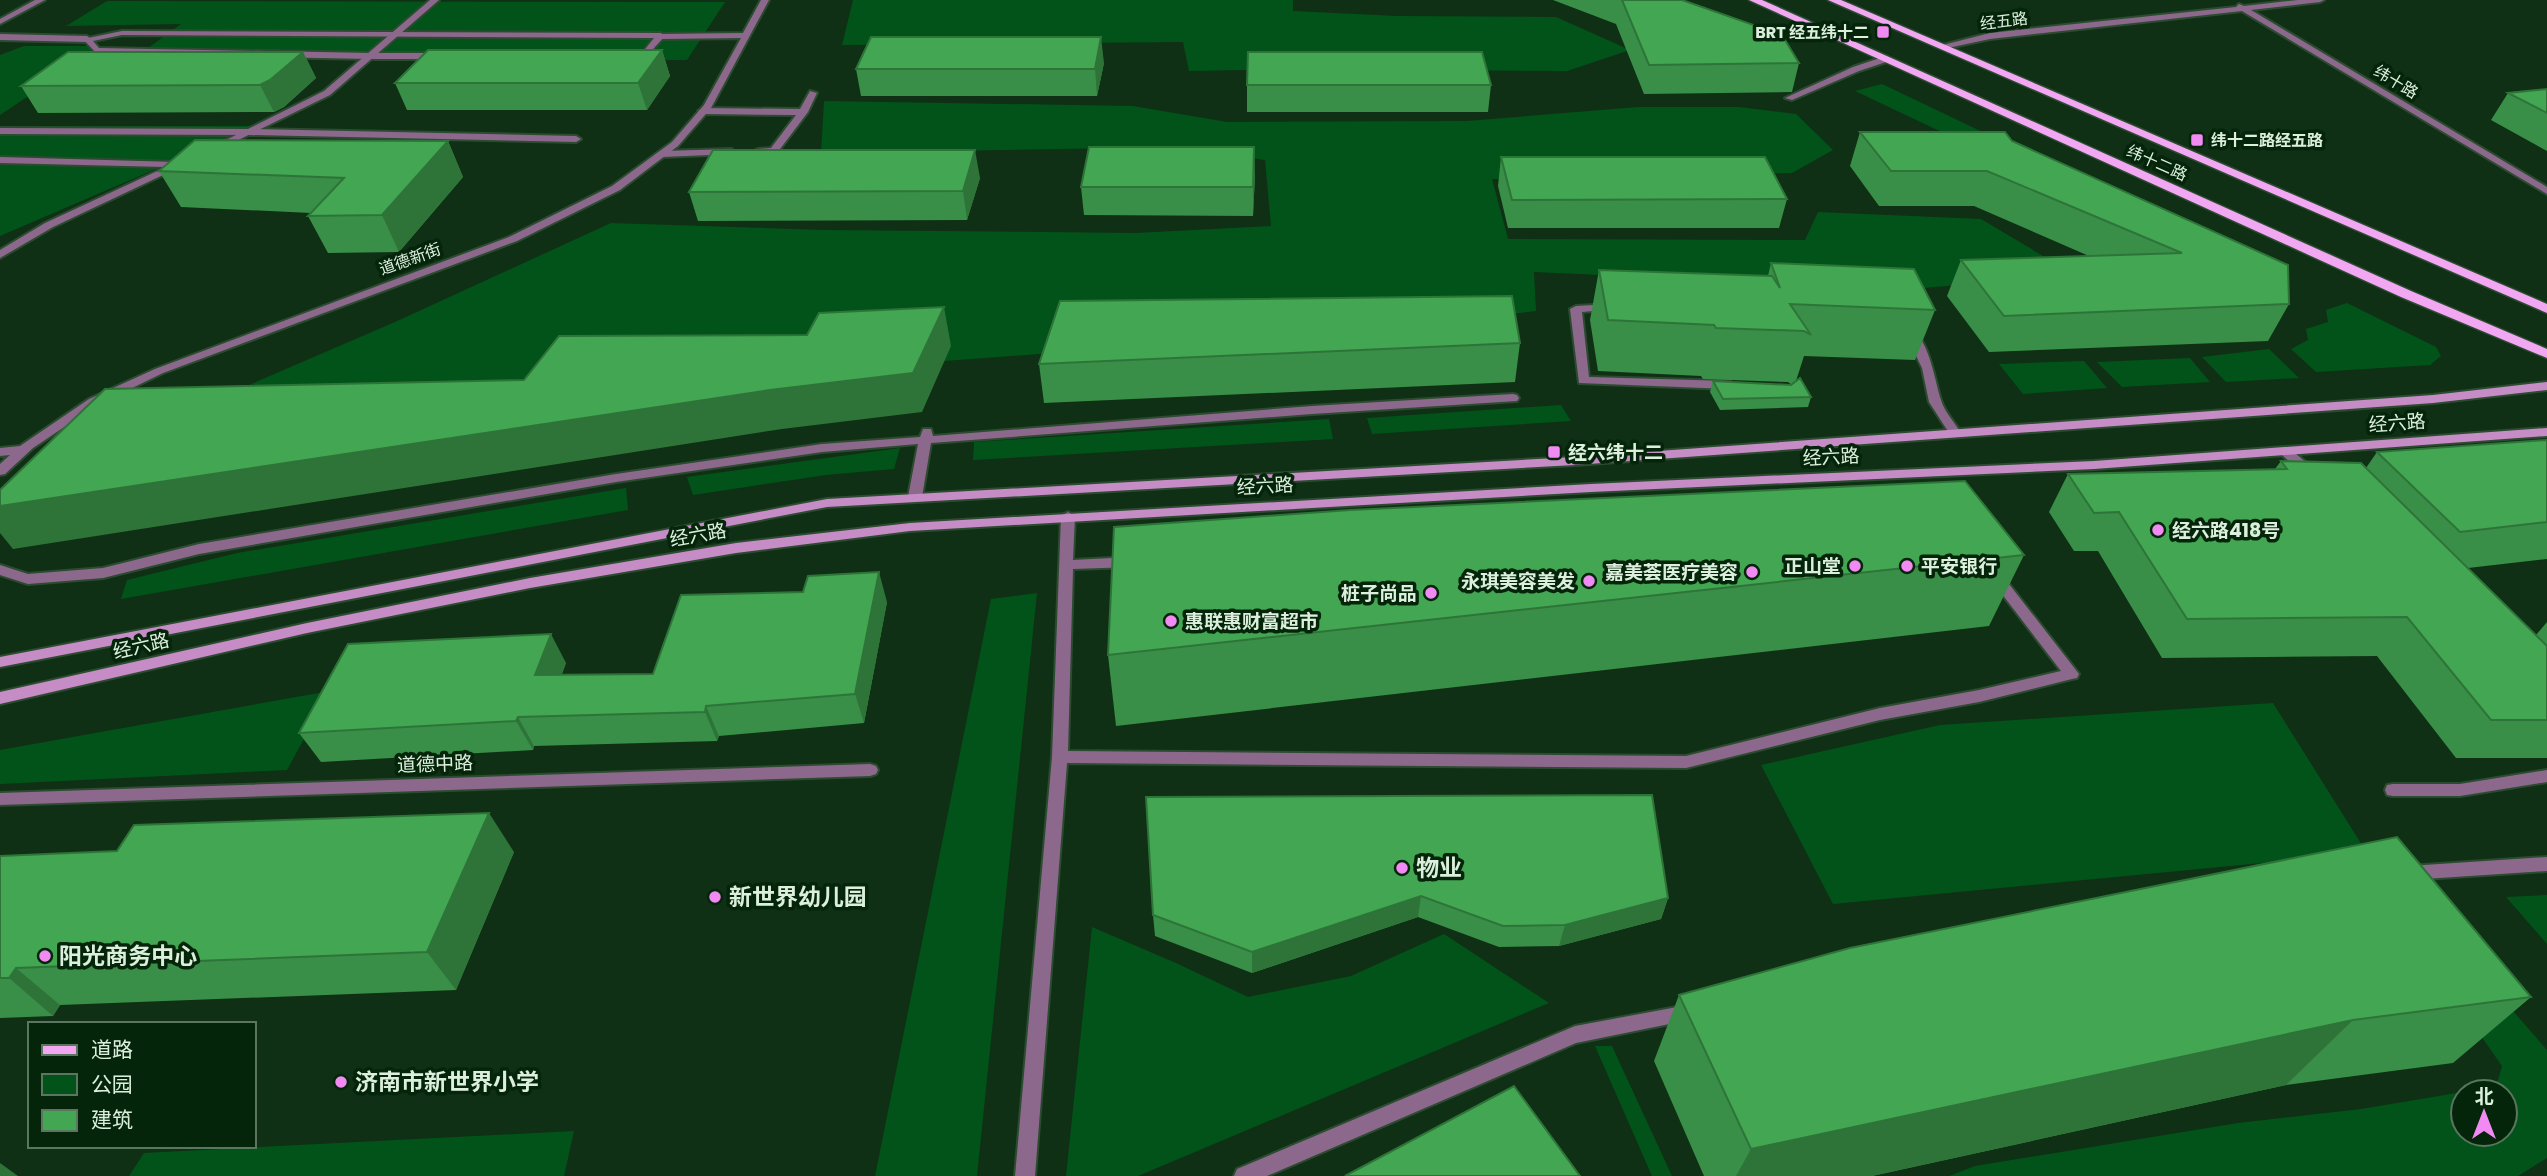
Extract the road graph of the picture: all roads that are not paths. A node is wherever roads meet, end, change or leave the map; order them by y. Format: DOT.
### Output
graph roads {
  1 [pos="41,0"];
  2 [pos="435,0"];
  3 [pos="765,0"];
  4 [pos="1754,0"];
  5 [pos="1833,0"];
  6 [pos="2229,0"];
  7 [pos="2320,0"];
  8 [pos="2242,8"];
  9 [pos="0,22"];
  10 [pos="745,35"];
  11 [pos="395,36"];
  12 [pos="660,36"];
  13 [pos="0,37"];
  14 [pos="87,39"];
  15 [pos="1943,46"];
  16 [pos="371,56"];
  17 [pos="1886,59"];
  18 [pos="813,93"];
  19 [pos="1789,98"];
  20 [pos="703,111"];
  21 [pos="803,112"];
  22 [pos="0,131"];
  23 [pos="249,132"];
  24 [pos="576,139"];
  25 [pos="662,154"];
  26 [pos="202,155"];
  27 [pos="0,160"];
  28 [pos="190,160"];
  29 [pos="178,166"];
  30 [pos="2547,191"];
  31 [pos="0,255"];
  32 [pos="1622,308"];
  33 [pos="2547,309"];
  34 [pos="1906,322"];
  35 [pos="2547,354"];
  36 [pos="1737,385"];
  37 [pos="2547,386"];
  38 [pos="1513,398"];
  39 [pos="2547,432"];
  40 [pos="1955,433"];
  41 [pos="927,436"];
  42 [pos="23,450"];
  43 [pos="2285,451"];
  44 [pos="0,452"];
  45 [pos="0,471"];
  46 [pos="1919,473"];
  47 [pos="2326,485"];
  48 [pos="1933,487"];
  49 [pos="915,497"];
  50 [pos="1068,516"];
  51 [pos="1148,561"];
  52 [pos="1987,564"];
  53 [pos="1066,565"];
  54 [pos="0,570"];
  55 [pos="0,662"];
  56 [pos="0,698"];
  57 [pos="1060,757"];
  58 [pos="870,770"];
  59 [pos="2547,776"];
  60 [pos="2393,790"];
  61 [pos="0,799"];
  62 [pos="2547,864"];
  63 [pos="2390,874"];
  64 [pos="1711,1008"];
  65 [pos="1024,1176"];
  66 [pos="1244,1176"];
  1 -- 9 [label="street"];
  2 -- 11 [label="street"];
  3 -- 10 [label="street, 道德新街"];
  4 -- 17 [label="main road, 纬十二路"];
  5 -- 15 [label="main road, 纬十二路"];
  6 -- 8 [label="street, 纬十路"];
  7 -- 8 [label="street, 经五路"];
  8 -- 15 [label="street, 经五路"];
  8 -- 30 [label="street, 纬十路"];
  10 -- 12 [label="street"];
  10 -- 20 [label="street, 道德新街"];
  11 -- 12 [label="street"];
  11 -- 14 [label="street"];
  11 -- 16 [label="street"];
  12 -- 16 [label="street"];
  13 -- 14 [label="street"];
  14 -- 16 [label="street"];
  15 -- 33 [label="main road, 纬十二路"];
  16 -- 23 [label="street"];
  17 -- 19 [label="street"];
  17 -- 35 [label="main road, 纬十二路"];
  18 -- 21 [label="street"];
  20 -- 21 [label="street"];
  20 -- 25 [label="street, 道德新街"];
  21 -- 25 [label="street"];
  22 -- 23 [label="street"];
  23 -- 24 [label="street"];
  23 -- 26 [label="street"];
  25 -- 42 [label="street, 道德新街"];
  27 -- 29 [label="street"];
  28 -- 29 [label="street"];
  29 -- 31 [label="street"];
  32 -- 36 [label="street"];
  34 -- 40 [label="street"];
  37 -- 40 [label="main road, 经六路"];
  38 -- 41 [label="street"];
  39 -- 43 [label="main road, 经六路"];
  40 -- 49 [label="main road, 经六路"];
  41 -- 49 [label="street"];
  41 -- 54 [label="street"];
  42 -- 44 [label="street"];
  42 -- 45 [label="street, 道德新街"];
  43 -- 46 [label="main road, 经六路"];
  43 -- 47 [label="street"];
  46 -- 48 [label="street"];
  46 -- 50 [label="main road, 经六路"];
  49 -- 55 [label="main road, 经六路"];
  50 -- 53 [label="street"];
  50 -- 56 [label="main road, 经六路"];
  51 -- 53 [label="street"];
  52 -- 57 [label="street"];
  53 -- 57 [label="street"];
  57 -- 65 [label="street"];
  58 -- 61 [label="street, 道德中路"];
  59 -- 60 [label="street"];
  62 -- 63 [label="street"];
  64 -- 66 [label="street"];
}
